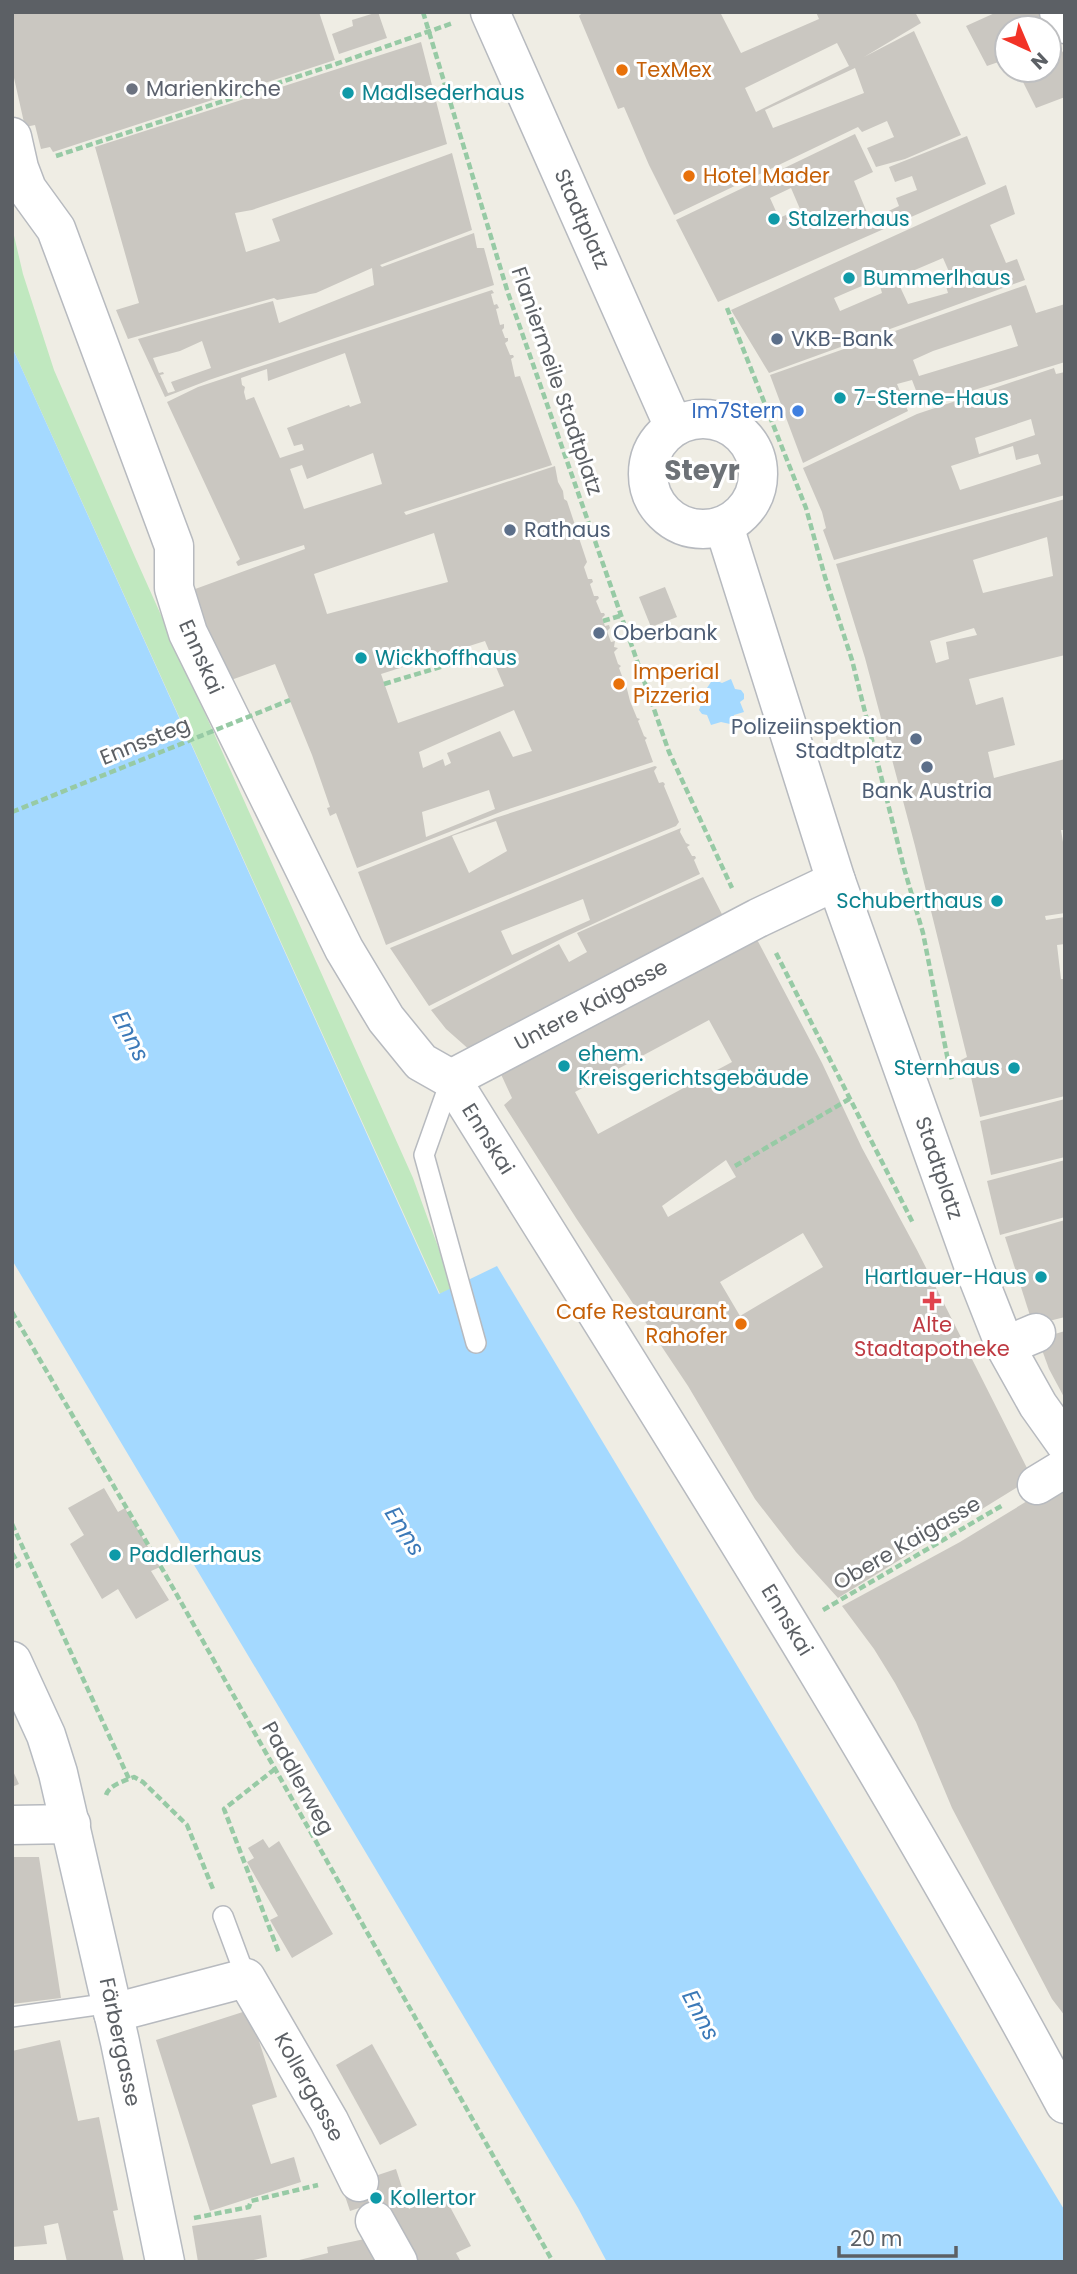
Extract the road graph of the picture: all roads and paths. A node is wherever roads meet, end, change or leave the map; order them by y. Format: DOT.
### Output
graph roads {
  1 [pos="423,12"];
  2 [pos="490,12"];
  3 [pos="1059,12"];
  4 [pos="1065,24"];
  5 [pos="429,30"];
  6 [pos="16,153"];
  7 [pos="727,308"];
  8 [pos="674,427"];
  9 [pos="724,526"];
  10 [pos="623,615"];
  11 [pos="603,621"];
  12 [pos="490,652"];
  13 [pos="384,684"];
  14 [pos="290,700"];
  15 [pos="12,811"];
  16 [pos="836,881"];
  17 [pos="746,924"];
  18 [pos="451,1079"];
  19 [pos="955,1092"];
  20 [pos="851,1098"];
  21 [pos="736,1166"];
  22 [pos="917,1231"];
  23 [pos="12,1312"];
  24 [pos="476,1343"];
  25 [pos="1065,1443"];
  26 [pos="1051,1476"];
  27 [pos="13,1528"];
  28 [pos="12,1553"];
  29 [pos="12,1568"];
  30 [pos="793,1628"];
  31 [pos="12,1661"];
  32 [pos="275,1769"];
  33 [pos="129,1779"];
  34 [pos="106,1793"];
  35 [pos="71,1824"];
  36 [pos="12,1825"];
  37 [pos="223,1916"];
  38 [pos="281,1960"];
  39 [pos="251,1986"];
  40 [pos="112,2008"];
  41 [pos="12,2017"];
  42 [pos="1065,2104"];
  43 [pos="358,2179"];
  44 [pos="375,2221"];
  45 [pos="162,2243"];
  46 [pos="398,2262"];
  47 [pos="553,2262"];
  1 -- 5 [label="path, Flaniermeile Stadtplatz"];
  2 -- 8 [label="street, Stadtplatz"];
  3 -- 4 [label="street"];
  5 -- 6 [label="path"];
  5 -- 10 [label="path, Flaniermeile Stadtplatz"];
  6 -- 18 [label="street, Ennskai"];
  7 -- 19 [label="path"];
  8 -- 9 [label="street"];
  8 -- 9 [label="street"];
  9 -- 16 [label="street, Stadtplatz"];
  10 -- 11 [label="path"];
  10 -- 17 [label="path, Flaniermeile Stadtplatz"];
  12 -- 13 [label="path"];
  14 -- 15 [label="path, Ennssteg, bridge"];
  16 -- 17 [label="street"];
  16 -- 25 [label="street, Stadtplatz"];
  17 -- 18 [label="street, Untere Kaigasse"];
  17 -- 20 [label="path, Flaniermeile Stadtplatz"];
  18 -- 24 [label="lane"];
  18 -- 30 [label="street, Ennskai"];
  20 -- 21 [label="path"];
  20 -- 22 [label="path, Flaniermeile Stadtplatz"];
  23 -- 32 [label="path, Paddlerweg"];
  26 -- 30 [label="path, Obere Kaigasse"];
  27 -- 33 [label="path"];
  28 -- 29 [label="path"];
  30 -- 42 [label="street, Ennskai"];
  31 -- 35 [label="street, Färbergasse"];
  32 -- 38 [label="path"];
  32 -- 47 [label="path, Paddlerweg"];
  33 -- 34 [label="path"];
  33 -- 37 [label="path"];
  35 -- 36 [label="street"];
  35 -- 40 [label="street, Färbergasse"];
  37 -- 39 [label="lane"];
  39 -- 40 [label="street"];
  39 -- 43 [label="street, Kollergasse"];
  40 -- 41 [label="lane"];
  40 -- 45 [label="street, Färbergasse"];
  43 -- 45 [label="path"];
  44 -- 46 [label="street"];
}
